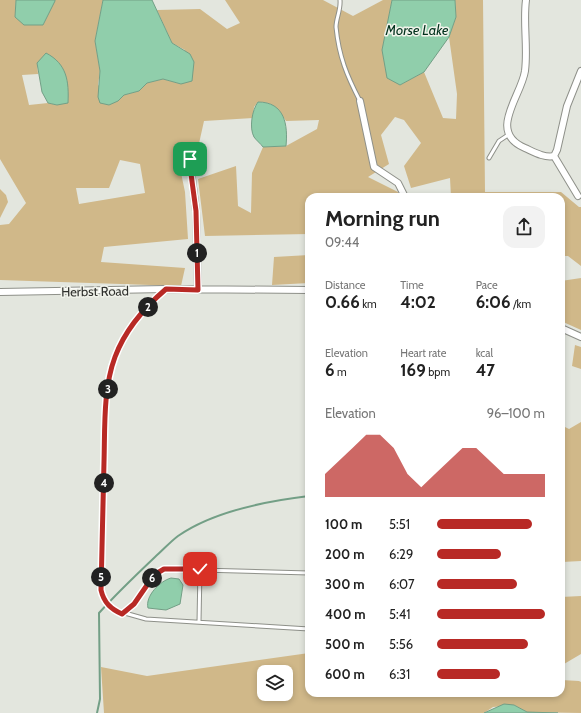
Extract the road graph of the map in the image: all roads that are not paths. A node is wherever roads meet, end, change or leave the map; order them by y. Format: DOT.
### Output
graph roads {
  1 [pos="340,0"];
  2 [pos="526,0"];
  3 [pos="581,71"];
  4 [pos="360,101"];
  5 [pos="508,135"];
  6 [pos="192,149"];
  7 [pos="554,156"];
  8 [pos="489,158"];
  9 [pos="403,193"];
  10 [pos="578,196"];
  11 [pos="166,289"];
  12 [pos="198,290"];
  13 [pos="305,290"];
  14 [pos="0,292"];
  15 [pos="565,330"];
  16 [pos="581,337"];
  17 [pos="200,569"];
  18 [pos="305,573"];
  19 [pos="122,614"];
  20 [pos="199,622"];
  21 [pos="305,629"];
  1 -- 4 [label="lane"];
  2 -- 5 [label="street"];
  3 -- 7 [label="street"];
  4 -- 9 [label="street"];
  5 -- 7 [label="street"];
  5 -- 8 [label="lane"];
  6 -- 12 [label="street"];
  7 -- 10 [label="street"];
  11 -- 12 [label="street, Herbst Road"];
  11 -- 14 [label="street, Herbst Road"];
  11 -- 19 [label="lane"];
  12 -- 13 [label="street, Herbst Road"];
  15 -- 16 [label="street"];
  17 -- 18 [label="lane"];
  17 -- 19 [label="lane"];
  17 -- 20 [label="lane"];
  19 -- 20 [label="lane"];
  20 -- 21 [label="lane"];
}
